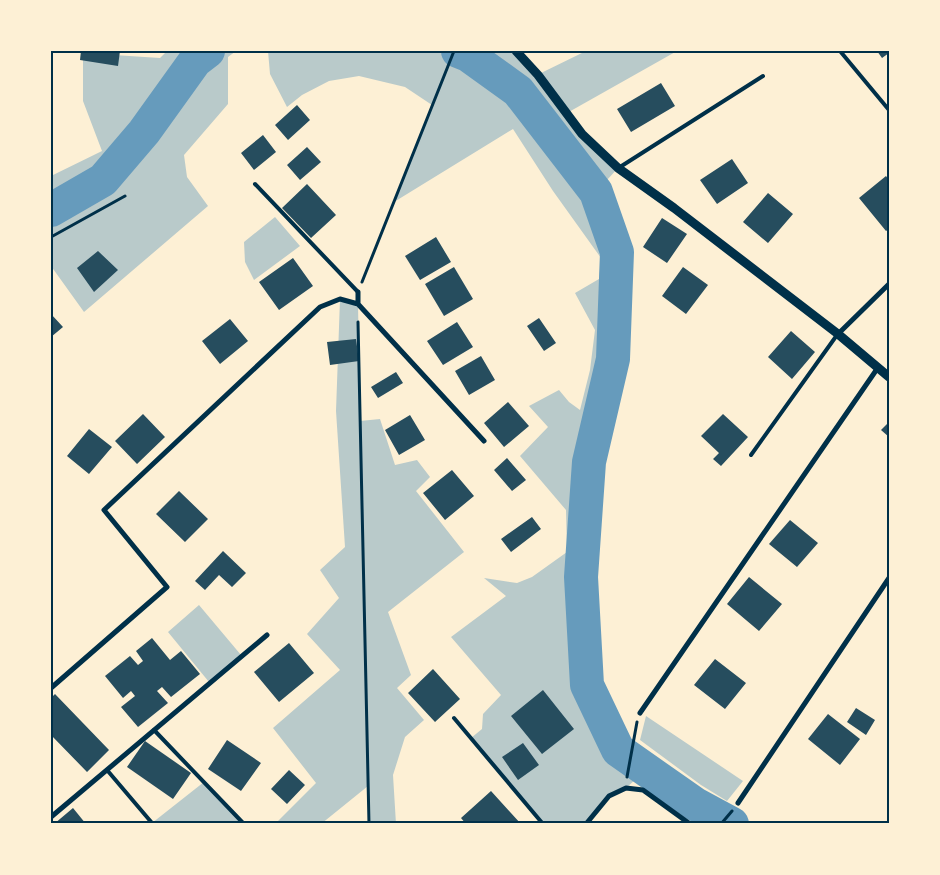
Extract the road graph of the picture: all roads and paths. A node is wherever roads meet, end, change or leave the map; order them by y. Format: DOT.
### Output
graph roads {
  1 [pos="454,51"];
  2 [pos="516,51"];
  3 [pos="840,51"];
  4 [pos="763,76"];
  5 [pos="889,110"];
  6 [pos="618,168"];
  7 [pos="255,184"];
  8 [pos="125,196"];
  9 [pos="51,237"];
  10 [pos="889,284"];
  11 [pos="358,292"];
  12 [pos="358,304"];
  13 [pos="838,334"];
  14 [pos="877,369"];
  15 [pos="889,377"];
  16 [pos="484,441"];
  17 [pos="751,455"];
  18 [pos="889,578"];
  19 [pos="267,635"];
  20 [pos="51,688"];
  21 [pos="640,713"];
  22 [pos="454,718"];
  23 [pos="154,730"];
  24 [pos="635,730"];
  25 [pos="107,770"];
  26 [pos="627,773"];
  27 [pos="738,803"];
  28 [pos="733,810"];
  29 [pos="51,817"];
  30 [pos="152,823"];
  31 [pos="244,824"];
  32 [pos="369,824"];
  33 [pos="543,824"];
  34 [pos="586,824"];
  35 [pos="690,824"];
  36 [pos="721,824"];
  1 -- 11 [label="path"];
  2 -- 6 [label="street"];
  3 -- 5 [label="lane"];
  4 -- 6 [label="lane"];
  6 -- 13 [label="street"];
  7 -- 11 [label="lane"];
  8 -- 9 [label="path"];
  10 -- 13 [label="street"];
  11 -- 12 [label="street"];
  12 -- 16 [label="street"];
  12 -- 20 [label="street"];
  12 -- 32 [label="path"];
  13 -- 14 [label="street"];
  13 -- 17 [label="lane"];
  14 -- 15 [label="street"];
  14 -- 21 [label="street"];
  18 -- 27 [label="street"];
  19 -- 23 [label="street"];
  22 -- 33 [label="lane"];
  23 -- 25 [label="street"];
  23 -- 31 [label="lane"];
  24 -- 26 [label="path"];
  25 -- 29 [label="street"];
  25 -- 30 [label="lane"];
  28 -- 36 [label="path"];
  34 -- 35 [label="street"];
}
